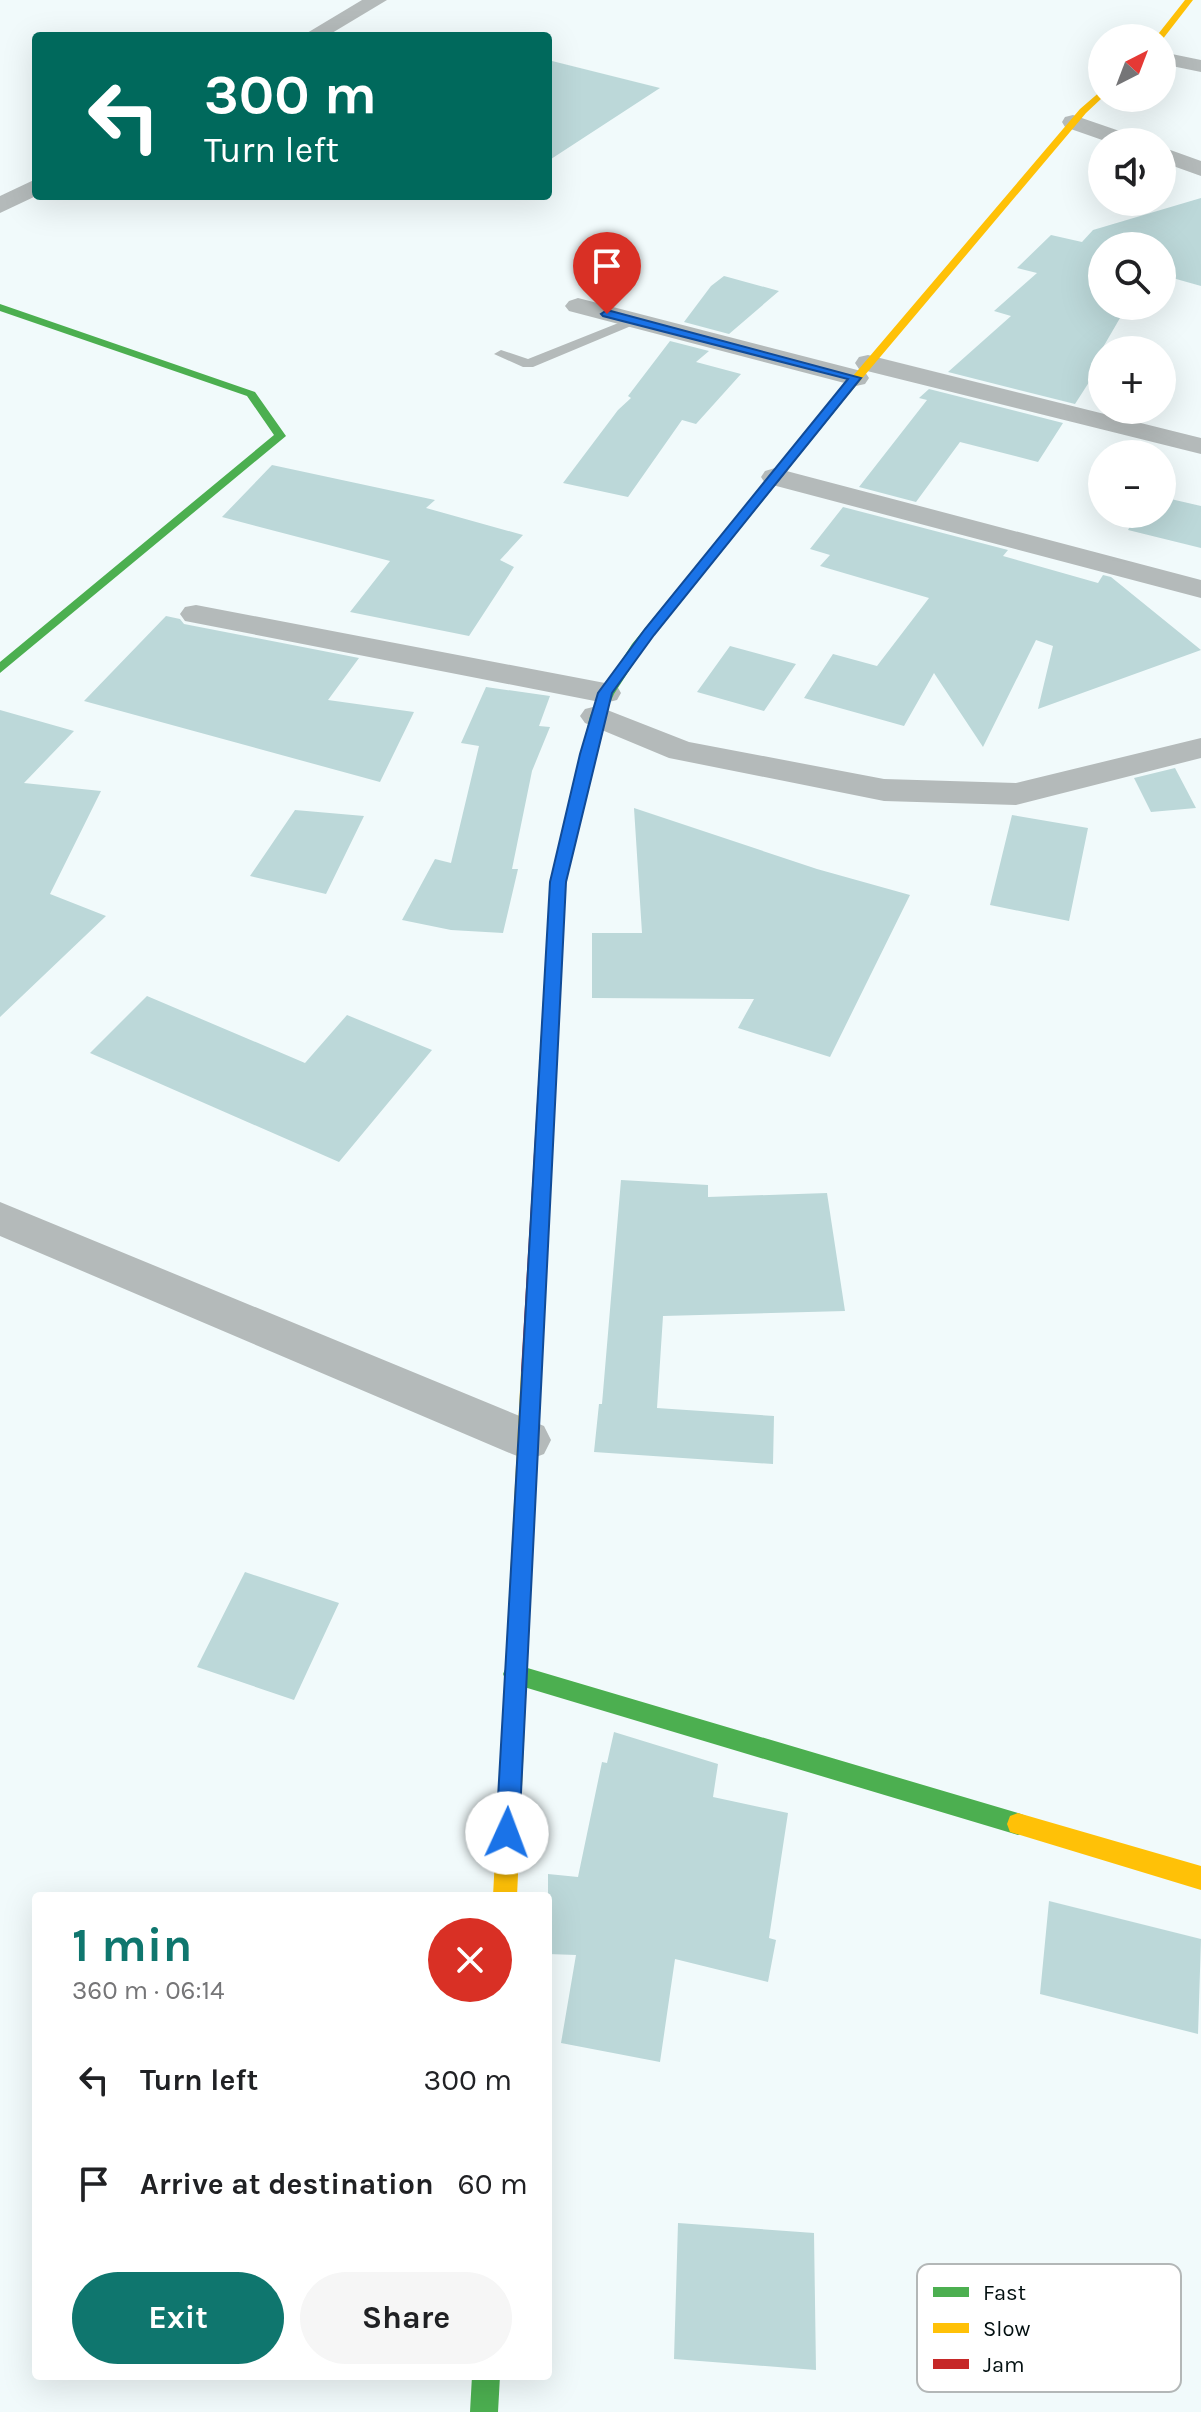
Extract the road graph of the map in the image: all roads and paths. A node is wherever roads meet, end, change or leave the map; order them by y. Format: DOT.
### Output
graph roads {
  1 [pos="377,0"];
  2 [pos="1189,0"];
  3 [pos="1170,24"];
  4 [pos="319,32"];
  5 [pos="1176,61"];
  6 [pos="1201,66"];
  7 [pos="1088,107"];
  8 [pos="1073,122"];
  9 [pos="1090,128"];
  10 [pos="1176,159"];
  11 [pos="1201,169"];
  12 [pos="32,188"];
  13 [pos="0,206"];
  14 [pos="578,306"];
  15 [pos="0,307"];
  16 [pos="636,321"];
  17 [pos="501,354"];
  18 [pos="862,370"];
  19 [pos="1201,446"];
  20 [pos="775,477"];
  21 [pos="1201,589"];
  22 [pos="196,614"];
  23 [pos="0,669"];
  24 [pos="601,704"];
  25 [pos="1201,748"];
  26 [pos="0,1218"];
  27 [pos="528,1440"];
  28 [pos="514,1674"];
  29 [pos="1201,1878"];
  30 [pos="505,1892"];
  31 [pos="486,2380"];
  32 [pos="484,2412"];
  1 -- 4 [label="street"];
  2 -- 3 [label="main road"];
  5 -- 6 [label="street"];
  7 -- 8 [label="main road"];
  8 -- 9 [label="street"];
  8 -- 18 [label="main road"];
  10 -- 11 [label="street"];
  12 -- 13 [label="street"];
  14 -- 16 [label="street"];
  15 -- 23 [label="main road"];
  16 -- 17 [label="lane"];
  16 -- 18 [label="street"];
  18 -- 19 [label="street"];
  18 -- 20 [label="main road"];
  20 -- 21 [label="street"];
  20 -- 24 [label="main road"];
  22 -- 24 [label="street"];
  24 -- 25 [label="street"];
  24 -- 27 [label="main road"];
  26 -- 27 [label="street"];
  27 -- 28 [label="main road"];
  28 -- 29 [label="main road"];
  28 -- 30 [label="main road"];
  31 -- 32 [label="main road"];
}
